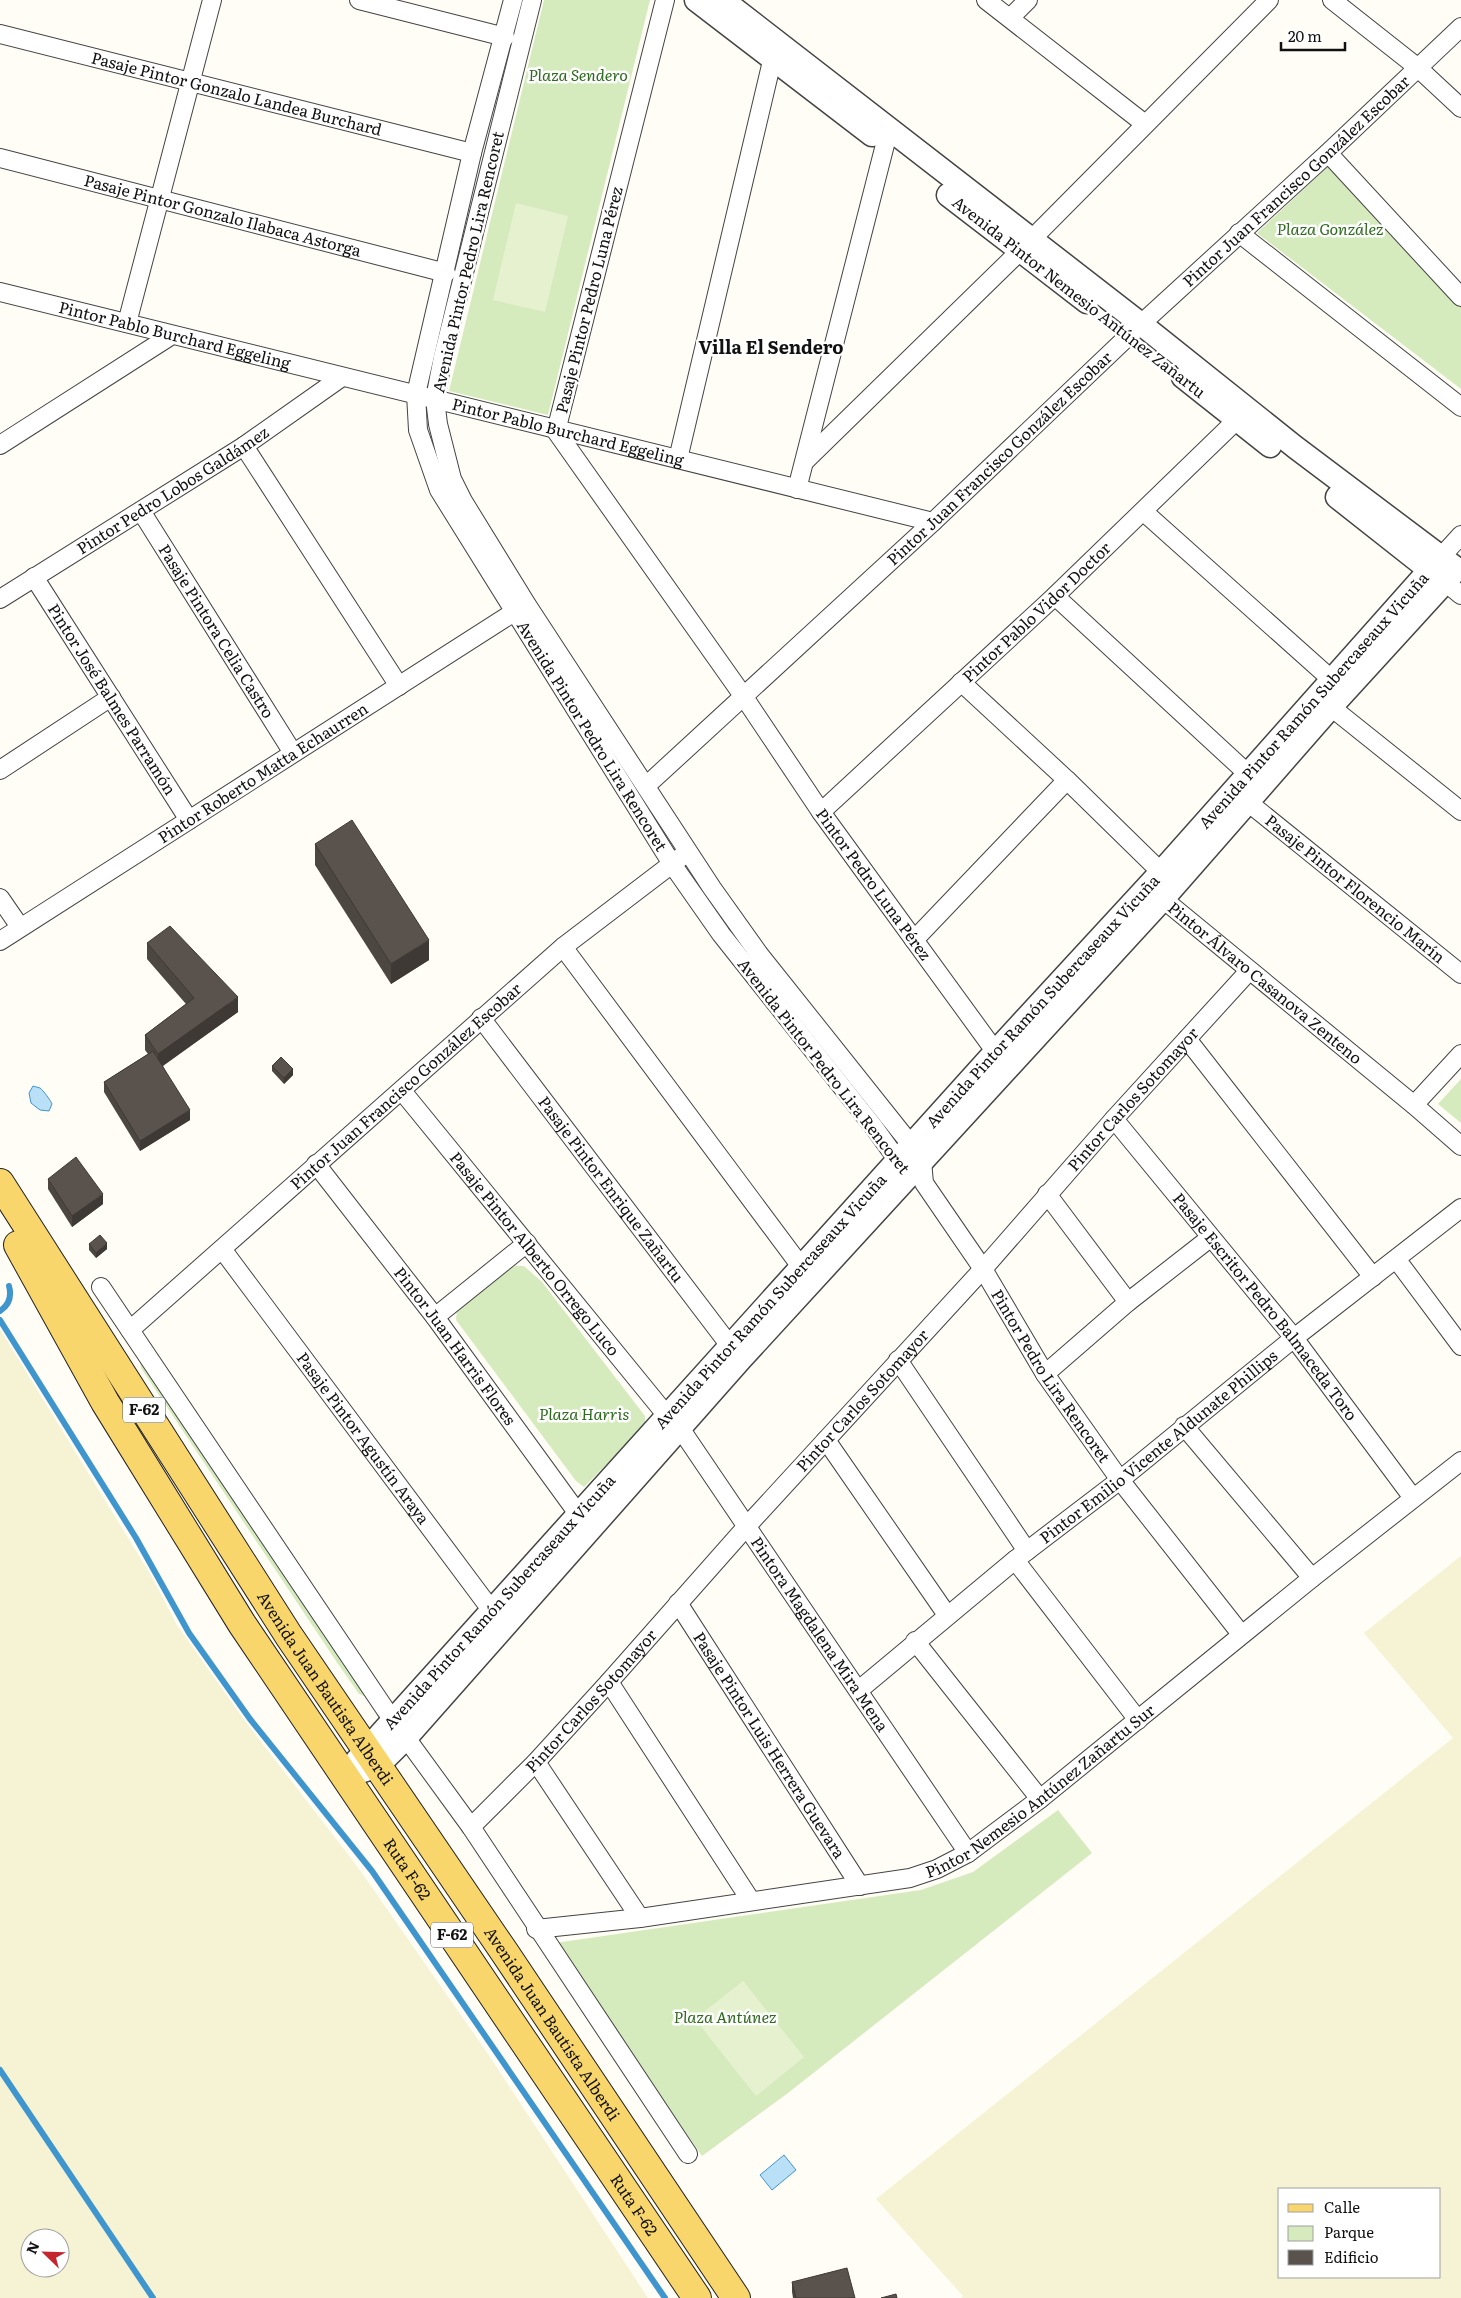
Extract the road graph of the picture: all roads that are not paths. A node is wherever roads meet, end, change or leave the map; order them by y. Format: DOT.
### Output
graph roads {
  1 [pos="212,0"];
  2 [pos="359,0"];
  3 [pos="513,0"];
  4 [pos="532,0"];
  5 [pos="665,0"];
  6 [pos="696,0"];
  7 [pos="723,0"];
  8 [pos="986,0"];
  9 [pos="1028,0"];
  10 [pos="1269,0"];
  11 [pos="1332,0"];
  12 [pos="1010,18"];
  13 [pos="1461,27"];
  14 [pos="0,34"];
  15 [pos="505,36"];
  16 [pos="772,60"];
  17 [pos="1417,67"];
  18 [pos="191,82"];
  19 [pos="1461,108"];
  20 [pos="1145,124"];
  21 [pos="886,137"];
  22 [pos="472,153"];
  23 [pos="1328,153"];
  24 [pos="0,158"];
  25 [pos="160,199"];
  26 [pos="1239,233"];
  27 [pos="1024,246"];
  28 [pos="446,273"];
  29 [pos="2,294"];
  30 [pos="1461,297"];
  31 [pos="127,323"];
  32 [pos="1135,329"];
  33 [pos="172,335"];
  34 [pos="342,377"];
  35 [pos="416,394"];
  36 [pos="435,399"];
  37 [pos="1461,407"];
  38 [pos="1243,414"];
  39 [pos="556,431"];
  40 [pos="0,445"];
  41 [pos="244,446"];
  42 [pos="678,459"];
  43 [pos="806,460"];
  44 [pos="797,489"];
  45 [pos="141,511"];
  46 [pos="1144,512"];
  47 [pos="933,522"];
  48 [pos="1461,535"];
  49 [pos="1451,573"];
  50 [pos="34,577"];
  51 [pos="1055,596"];
  52 [pos="0,599"];
  53 [pos="521,609"];
  54 [pos="1331,679"];
  55 [pos="961,682"];
  56 [pos="399,686"];
  57 [pos="111,697"];
  58 [pos="744,697"];
  59 [pos="1331,707"];
  60 [pos="293,753"];
  61 [pos="0,770"];
  62 [pos="1248,774"];
  63 [pos="1067,780"];
  64 [pos="646,786"];
  65 [pos="1250,803"];
  66 [pos="1461,811"];
  67 [pos="821,812"];
  68 [pos="189,820"];
  69 [pos="688,851"];
  70 [pos="672,864"];
  71 [pos="1161,872"];
  72 [pos="0,898"];
  73 [pos="1163,899"];
  74 [pos="20,927"];
  75 [pos="0,940"];
  76 [pos="914,940"];
  77 [pos="563,947"];
  78 [pos="1249,971"];
  79 [pos="1461,974"];
  80 [pos="481,1018"];
  81 [pos="1188,1039"];
  82 [pos="1461,1054"];
  83 [pos="1001,1060"];
  84 [pos="402,1091"];
  85 [pos="1414,1105"];
  86 [pos="1114,1119"];
  87 [pos="1461,1146"];
  88 [pos="316,1164"];
  89 [pos="913,1166"];
  90 [pos="0,1184"];
  91 [pos="1048,1194"];
  92 [pos="1461,1208"];
  93 [pos="0,1213"];
  94 [pos="1210,1238"];
  95 [pos="527,1243"];
  96 [pos="222,1249"];
  97 [pos="1397,1260"];
  98 [pos="983,1269"];
  99 [pos="807,1276"];
  100 [pos="1373,1277"];
  101 [pos="101,1287"];
  102 [pos="1128,1302"];
  103 [pos="435,1316"];
  104 [pos="130,1330"];
  105 [pos="1294,1338"];
  106 [pos="1461,1346"];
  107 [pos="736,1353"];
  108 [pos="898,1360"];
  109 [pos="1045,1374"];
  110 [pos="674,1423"];
  111 [pos="1184,1426"];
  112 [pos="826,1440"];
  113 [pos="1461,1461"];
  114 [pos="1120,1480"];
  115 [pos="1413,1498"];
  116 [pos="586,1522"];
  117 [pos="747,1526"];
  118 [pos="1021,1556"];
  119 [pos="1312,1578"];
  120 [pos="678,1603"];
  121 [pos="948,1615"];
  122 [pos="498,1620"];
  123 [pos="1241,1634"];
  124 [pos="915,1642"];
  125 [pos="609,1682"];
  126 [pos="859,1690"];
  127 [pos="1138,1720"];
  128 [pos="400,1729"];
  129 [pos="372,1757"];
  130 [pos="536,1762"];
  131 [pos="345,1776"];
  132 [pos="1040,1799"];
  133 [pos="471,1828"];
  134 [pos="968,1853"];
  135 [pos="860,1886"];
  136 [pos="751,1901"];
  137 [pos="640,1918"];
  138 [pos="536,1928"];
  139 [pos="688,2154"];
  140 [pos="661,2187"];
  141 [pos="697,2298"];
  142 [pos="736,2298"];
  1 -- 18 [label="street"];
  2 -- 15 [label="street"];
  3 -- 15 [label="street, Avenida Pintor Pedro Lira Rencoret"];
  4 -- 36 [label="street, Avenida Pintor Pedro Lira Rencoret"];
  5 -- 39 [label="street, Pasaje Pintor Pedro Luna Pérez"];
  6 -- 16 [label="street, Avenida Pintor Nemesio Antúnez Zañartu"];
  7 -- 21 [label="street, Avenida Pintor Nemesio Antúnez Zañartu"];
  8 -- 12 [label="street"];
  9 -- 12 [label="street"];
  10 -- 20 [label="street"];
  11 -- 17 [label="street"];
  12 -- 20 [label="street"];
  13 -- 17 [label="street, Pintor Juan Francisco González Escobar"];
  14 -- 18 [label="street, Pasaje Pintor Gonzalo Landea Burchard"];
  15 -- 22 [label="street, Avenida Pintor Pedro Lira Rencoret"];
  16 -- 21 [label="street, Avenida Pintor Nemesio Antúnez Zañartu"];
  16 -- 42 [label="street"];
  17 -- 19 [label="street"];
  17 -- 23 [label="street, Pintor Juan Francisco González Escobar"];
  18 -- 22 [label="street, Pasaje Pintor Gonzalo Landea Burchard"];
  18 -- 25 [label="street"];
  20 -- 27 [label="street"];
  21 -- 27 [label="street, Avenida Pintor Nemesio Antúnez Zañartu"];
  21 -- 43 [label="street"];
  22 -- 28 [label="street, Avenida Pintor Pedro Lira Rencoret"];
  23 -- 26 [label="street, Pintor Juan Francisco González Escobar"];
  23 -- 30 [label="street"];
  24 -- 25 [label="street, Pasaje Pintor Gonzalo Ilabaca Astorga"];
  25 -- 28 [label="street, Pasaje Pintor Gonzalo Ilabaca Astorga"];
  25 -- 31 [label="street"];
  26 -- 32 [label="street, Pintor Juan Francisco González Escobar"];
  26 -- 37 [label="street"];
  27 -- 32 [label="street, Avenida Pintor Nemesio Antúnez Zañartu"];
  27 -- 43 [label="street"];
  28 -- 35 [label="street, Avenida Pintor Pedro Lira Rencoret"];
  29 -- 31 [label="street, Pintor Pablo Burchard Eggeling"];
  31 -- 33 [label="street, Pintor Pablo Burchard Eggeling"];
  32 -- 38 [label="street, Avenida Pintor Nemesio Antúnez Zañartu"];
  32 -- 47 [label="street, Pintor Juan Francisco González Escobar"];
  33 -- 34 [label="street, Pintor Pablo Burchard Eggeling"];
  33 -- 40 [label="street"];
  34 -- 35 [label="street, Pintor Pablo Burchard Eggeling"];
  34 -- 41 [label="street, Pintor Pedro Lobos Galdámez"];
  35 -- 36 [label="street, Pintor Pablo Burchard Eggeling"];
  35 -- 53 [label="street, Avenida Pintor Pedro Lira Rencoret"];
  36 -- 39 [label="street, Pintor Pablo Burchard Eggeling"];
  36 -- 53 [label="street, Avenida Pintor Pedro Lira Rencoret"];
  38 -- 46 [label="street, Pintor Pablo Vidor Doctor"];
  38 -- 49 [label="street, Avenida Pintor Nemesio Antúnez Zañartu"];
  39 -- 42 [label="street, Pintor Pablo Burchard Eggeling"];
  39 -- 58 [label="street, Pasaje Pintor Pedro Luna Pérez"];
  41 -- 45 [label="street, Pintor Pedro Lobos Galdámez"];
  41 -- 56 [label="street"];
  42 -- 44 [label="street, Pintor Pablo Burchard Eggeling"];
  43 -- 44 [label="street"];
  44 -- 47 [label="street, Pintor Pablo Burchard Eggeling"];
  45 -- 50 [label="street, Pintor Pedro Lobos Galdámez"];
  45 -- 60 [label="street, Pasaje Pintora Celia Castro"];
  46 -- 51 [label="street, Pintor Pablo Vidor Doctor"];
  46 -- 54 [label="street"];
  47 -- 58 [label="street, Pintor Juan Francisco González Escobar"];
  48 -- 49 [label="street, Avenida Pintor Ramón Subercaseaux Vicuña"];
  49 -- 54 [label="street, Avenida Pintor Ramón Subercaseaux Vicuña"];
  49 -- 59 [label="street, Avenida Pintor Ramón Subercaseaux Vicuña"];
  50 -- 52 [label="street, Pintor Pedro Lobos Galdámez"];
  50 -- 57 [label="street, Pintor José Balmes Parramón"];
  51 -- 55 [label="street, Pintor Pablo Vidor Doctor"];
  51 -- 62 [label="street"];
  53 -- 56 [label="street, Pintor Roberto Matta Echaurren"];
  53 -- 64 [label="street, Avenida Pintor Pedro Lira Rencoret"];
  53 -- 70 [label="street, Avenida Pintor Pedro Lira Rencoret"];
  54 -- 59 [label="street"];
  54 -- 62 [label="street, Avenida Pintor Ramón Subercaseaux Vicuña"];
  55 -- 63 [label="street"];
  55 -- 67 [label="street, Pintor Pablo Vidor Doctor"];
  56 -- 60 [label="street, Pintor Roberto Matta Echaurren"];
  57 -- 61 [label="street"];
  57 -- 68 [label="street, Pintor José Balmes Parramón"];
  58 -- 64 [label="street, Pintor Juan Francisco González Escobar"];
  58 -- 67 [label="street, Pintor Pedro Luna Pérez"];
  59 -- 65 [label="street, Avenida Pintor Ramón Subercaseaux Vicuña"];
  59 -- 66 [label="street"];
  60 -- 68 [label="street, Pintor Roberto Matta Echaurren"];
  62 -- 65 [label="street"];
  62 -- 71 [label="street, Avenida Pintor Ramón Subercaseaux Vicuña"];
  63 -- 71 [label="street"];
  63 -- 76 [label="street"];
  64 -- 69 [label="street, Avenida Pintor Pedro Lira Rencoret"];
  65 -- 73 [label="street, Avenida Pintor Ramón Subercaseaux Vicuña"];
  65 -- 79 [label="street, Pasaje Pintor Florencio Marín"];
  67 -- 76 [label="street, Pintor Pedro Luna Pérez"];
  68 -- 74 [label="street, Pintor Roberto Matta Echaurren"];
  69 -- 70 [label="street, Pintor Juan Francisco González Escobar"];
  69 -- 89 [label="street, Avenida Pintor Pedro Lira Rencoret"];
  70 -- 77 [label="street, Pintor Juan Francisco González Escobar"];
  70 -- 89 [label="street, Avenida Pintor Pedro Lira Rencoret"];
  71 -- 73 [label="street, Pintor Álvaro Casanova Zenteno"];
  71 -- 83 [label="street, Avenida Pintor Ramón Subercaseaux Vicuña"];
  72 -- 74 [label="street"];
  73 -- 78 [label="street, Pintor Álvaro Casanova Zenteno"];
  73 -- 83 [label="street, Avenida Pintor Ramón Subercaseaux Vicuña"];
  74 -- 75 [label="street, Pintor Roberto Matta Echaurren"];
  76 -- 83 [label="street, Pintor Pedro Luna Pérez"];
  77 -- 80 [label="street, Pintor Juan Francisco González Escobar"];
  77 -- 99 [label="street"];
  78 -- 81 [label="street, Pintor Carlos Sotomayor"];
  78 -- 85 [label="street, Pintor Álvaro Casanova Zenteno"];
  80 -- 84 [label="street, Pintor Juan Francisco González Escobar"];
  80 -- 107 [label="street, Pasaje Pintor Enrique Zañartu"];
  81 -- 86 [label="street, Pintor Carlos Sotomayor"];
  81 -- 100 [label="street"];
  82 -- 85 [label="street"];
  83 -- 89 [label="street, Avenida Pintor Ramón Subercaseaux Vicuña"];
  84 -- 88 [label="street, Pintor Juan Francisco González Escobar"];
  84 -- 95 [label="street, Pasaje Pintor Alberto Orrego Luco"];
  85 -- 87 [label="street, Pintor Álvaro Casanova Zenteno"];
  86 -- 91 [label="street, Pintor Carlos Sotomayor"];
  86 -- 94 [label="street, Pasaje Escritor Pedro Balmaceda Toro"];
  88 -- 96 [label="street, Pintor Juan Francisco González Escobar"];
  88 -- 103 [label="street, Pintor Juan Harris Flores"];
  89 -- 98 [label="street, Pintor Pedro Lira Rencoret"];
  89 -- 99 [label="street, Avenida Pintor Ramón Subercaseaux Vicuña"];
  90 -- 129 [label="main road, Avenida Juan Bautista Alberdi / F-62"];
  91 -- 98 [label="street, Pintor Carlos Sotomayor"];
  91 -- 102 [label="street"];
  92 -- 97 [label="street, Pintor Emilio Vicente Aldunate Phillips"];
  93 -- 131 [label="main road, Ruta F-62 / F-62"];
  94 -- 102 [label="street"];
  94 -- 105 [label="street, Pasaje Escritor Pedro Balmaceda Toro"];
  95 -- 103 [label="street"];
  95 -- 110 [label="street, Pasaje Pintor Alberto Orrego Luco"];
  96 -- 104 [label="street, Pintor Juan Francisco González Escobar"];
  96 -- 122 [label="street, Pasaje Pintor Agustín Araya"];
  97 -- 100 [label="street, Pintor Emilio Vicente Aldunate Phillips"];
  97 -- 106 [label="street"];
  98 -- 108 [label="street, Pintor Carlos Sotomayor"];
  98 -- 109 [label="street, Pintor Pedro Lira Rencoret"];
  99 -- 107 [label="street, Avenida Pintor Ramón Subercaseaux Vicuña"];
  100 -- 105 [label="street, Pintor Emilio Vicente Aldunate Phillips"];
  101 -- 104 [label="street"];
  102 -- 109 [label="street"];
  103 -- 116 [label="street, Pintor Juan Harris Flores"];
  104 -- 128 [label="street"];
  105 -- 111 [label="street, Pintor Emilio Vicente Aldunate Phillips"];
  105 -- 115 [label="street, Pasaje Escritor Pedro Balmaceda Toro"];
  107 -- 110 [label="street, Avenida Pintor Ramón Subercaseaux Vicuña"];
  108 -- 112 [label="street, Pintor Carlos Sotomayor"];
  108 -- 118 [label="street"];
  109 -- 114 [label="street, Pintor Pedro Lira Rencoret"];
  110 -- 116 [label="street, Avenida Pintor Ramón Subercaseaux Vicuña"];
  110 -- 117 [label="street, Pintora Magdalena Mira Mena"];
  111 -- 114 [label="street, Pintor Emilio Vicente Aldunate Phillips"];
  111 -- 119 [label="street"];
  112 -- 117 [label="street, Pintor Carlos Sotomayor"];
  112 -- 121 [label="street"];
  113 -- 115 [label="street, Pintor Nemesio Antúnez Zañartu Sur"];
  114 -- 118 [label="street, Pintor Emilio Vicente Aldunate Phillips"];
  114 -- 123 [label="street, Pintor Pedro Lira Rencoret"];
  115 -- 119 [label="street, Pintor Nemesio Antúnez Zañartu Sur"];
  116 -- 122 [label="street, Avenida Pintor Ramón Subercaseaux Vicuña"];
  117 -- 120 [label="street, Pintor Carlos Sotomayor"];
  117 -- 126 [label="street, Pintora Magdalena Mira Mena"];
  118 -- 121 [label="street, Pintor Emilio Vicente Aldunate Phillips"];
  118 -- 127 [label="street"];
  119 -- 123 [label="street, Pintor Nemesio Antúnez Zañartu Sur"];
  120 -- 125 [label="street, Pintor Carlos Sotomayor"];
  120 -- 135 [label="street, Pasaje Pintor Luis Herrera Guevara"];
  121 -- 124 [label="street, Pintor Emilio Vicente Aldunate Phillips"];
  122 -- 128 [label="street, Avenida Pintor Ramón Subercaseaux Vicuña"];
  123 -- 127 [label="street, Pintor Nemesio Antúnez Zañartu Sur"];
  124 -- 126 [label="street, Pintor Emilio Vicente Aldunate Phillips"];
  124 -- 132 [label="street"];
  125 -- 130 [label="street, Pintor Carlos Sotomayor"];
  125 -- 136 [label="street"];
  126 -- 134 [label="street, Pintora Magdalena Mira Mena"];
  127 -- 132 [label="street, Pintor Nemesio Antúnez Zañartu Sur"];
  128 -- 129 [label="street, Avenida Pintor Ramón Subercaseaux Vicuña"];
  128 -- 133 [label="street"];
  129 -- 131 [label="street, Avenida Pintor Ramón Subercaseaux Vicuña"];
  129 -- 140 [label="main road, Avenida Juan Bautista Alberdi / F-62"];
  130 -- 133 [label="street, Pintor Carlos Sotomayor"];
  130 -- 137 [label="street"];
  131 -- 141 [label="main road, Ruta F-62 / F-62"];
  132 -- 134 [label="street, Pintor Nemesio Antúnez Zañartu Sur"];
  133 -- 138 [label="street"];
  134 -- 135 [label="street, Pintor Nemesio Antúnez Zañartu Sur"];
  135 -- 136 [label="street, Pintor Nemesio Antúnez Zañartu Sur"];
  136 -- 137 [label="street, Pintor Nemesio Antúnez Zañartu Sur"];
  137 -- 138 [label="street, Pintor Nemesio Antúnez Zañartu Sur"];
  138 -- 139 [label="street"];
  140 -- 142 [label="main road, Ruta F-62 / F-62"];
}
